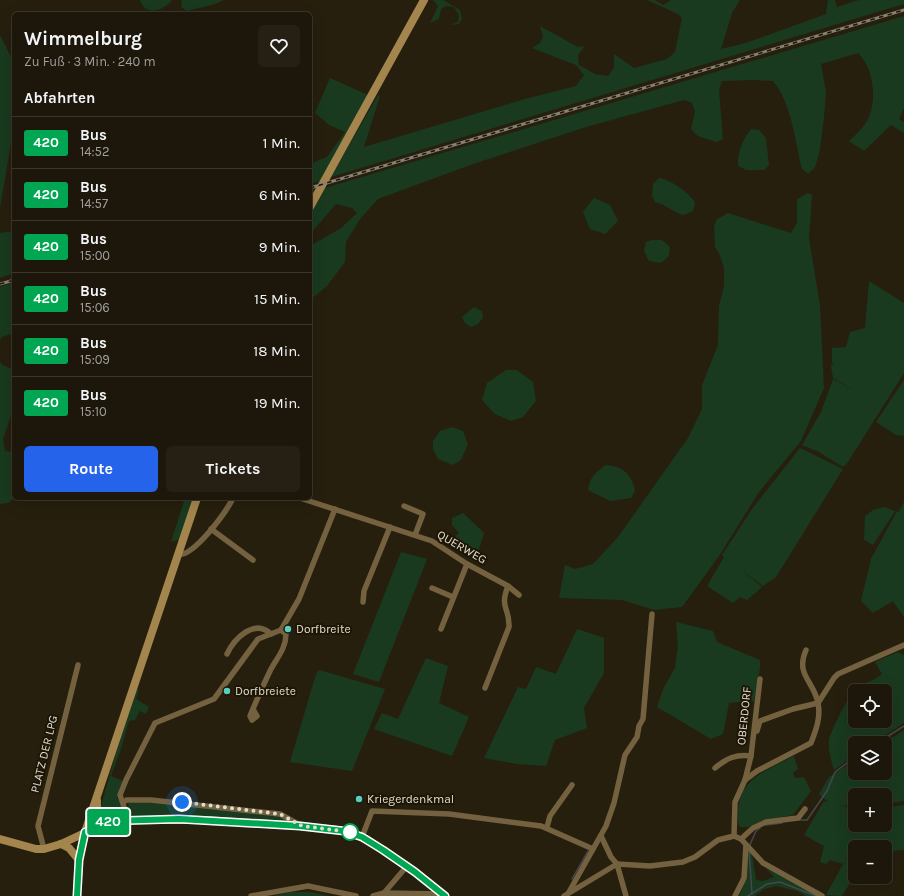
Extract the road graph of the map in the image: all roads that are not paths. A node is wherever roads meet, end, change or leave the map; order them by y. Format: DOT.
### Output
graph roads {
  1 [pos="424,0"];
  2 [pos="312,202"];
  3 [pos="197,500"];
  4 [pos="232,500"];
  5 [pos="306,500"];
  6 [pos="404,506"];
  7 [pos="335,509"];
  8 [pos="390,527"];
  9 [pos="211,529"];
  10 [pos="415,535"];
  11 [pos="178,554"];
  12 [pos="253,560"];
  13 [pos="468,564"];
  14 [pos="508,586"];
  15 [pos="432,588"];
  16 [pos="519,595"];
  17 [pos="453,597"];
  18 [pos="363,602"];
  19 [pos="652,614"];
  20 [pos="442,628"];
  21 [pos="281,630"];
  22 [pos="271,634"];
  23 [pos="904,645"];
  24 [pos="806,650"];
  25 [pos="227,654"];
  26 [pos="78,665"];
  27 [pos="760,680"];
  28 [pos="486,688"];
  29 [pos="818,702"];
  30 [pos="253,708"];
  31 [pos="751,754"];
  32 [pos="715,768"];
  33 [pos="745,780"];
  34 [pos="572,784"];
  35 [pos="98,791"];
  36 [pos="123,802"];
  37 [pos="806,809"];
  38 [pos="126,820"];
  39 [pos="110,821"];
  40 [pos="302,826"];
  41 [pos="547,827"];
  42 [pos="85,832"];
  43 [pos="601,836"];
  44 [pos="734,836"];
  45 [pos="362,837"];
  46 [pos="0,839"];
  47 [pos="741,839"];
  48 [pos="61,844"];
  49 [pos="746,845"];
  50 [pos="44,849"];
  51 [pos="592,849"];
  52 [pos="79,860"];
  53 [pos="617,864"];
  54 [pos="407,866"];
  55 [pos="384,893"];
  56 [pos="566,894"];
  57 [pos="443,895"];
  58 [pos="77,896"];
  59 [pos="251,896"];
  60 [pos="356,896"];
  61 [pos="372,896"];
  62 [pos="626,896"];
  63 [pos="735,896"];
  64 [pos="822,896"];
  1 -- 2 [label="main road"];
  3 -- 11 [label="main road"];
  4 -- 9 [label="street"];
  5 -- 7 [label="street"];
  6 -- 10 [label="street"];
  7 -- 8 [label="street"];
  7 -- 21 [label="street"];
  8 -- 10 [label="street, QUERWEG"];
  8 -- 18 [label="street"];
  9 -- 11 [label="street"];
  9 -- 12 [label="street"];
  10 -- 13 [label="street, QUERWEG"];
  11 -- 35 [label="main road"];
  13 -- 14 [label="street, QUERWEG"];
  13 -- 17 [label="street"];
  14 -- 16 [label="street, QUERWEG"];
  14 -- 28 [label="street"];
  15 -- 17 [label="street"];
  17 -- 20 [label="street"];
  19 -- 43 [label="street"];
  21 -- 22 [label="street"];
  21 -- 30 [label="street"];
  22 -- 25 [label="street"];
  22 -- 36 [label="street"];
  23 -- 29 [label="street"];
  24 -- 29 [label="street"];
  26 -- 50 [label="street, PLATZ DER LPG"];
  27 -- 31 [label="street, OBERDORF"];
  29 -- 31 [label="street"];
  29 -- 33 [label="street"];
  31 -- 32 [label="street, OBERDORF"];
  31 -- 33 [label="street, OBERDORF"];
  33 -- 44 [label="street, OBERDORF"];
  34 -- 41 [label="street"];
  35 -- 39 [label="main road"];
  35 -- 42 [label="main road"];
  36 -- 38 [label="street"];
  36 -- 40 [label="street"];
  37 -- 47 [label="street"];
  38 -- 39 [label="main road"];
  38 -- 40 [label="main road"];
  39 -- 42 [label="main road"];
  40 -- 45 [label="main road"];
  41 -- 45 [label="street"];
  41 -- 51 [label="street"];
  42 -- 48 [label="main road"];
  42 -- 52 [label="main road"];
  43 -- 51 [label="street"];
  43 -- 53 [label="street"];
  44 -- 47 [label="street"];
  44 -- 53 [label="street"];
  45 -- 54 [label="main road"];
  46 -- 50 [label="main road"];
  47 -- 49 [label="street"];
  48 -- 50 [label="main road"];
  48 -- 52 [label="main road"];
  49 -- 63 [label="street"];
  49 -- 64 [label="street"];
  51 -- 56 [label="street"];
  52 -- 58 [label="main road"];
  53 -- 56 [label="street"];
  53 -- 62 [label="street"];
  54 -- 55 [label="street"];
  54 -- 57 [label="main road"];
  55 -- 57 [label="street"];
  55 -- 61 [label="street"];
  59 -- 60 [label="street"];
}
